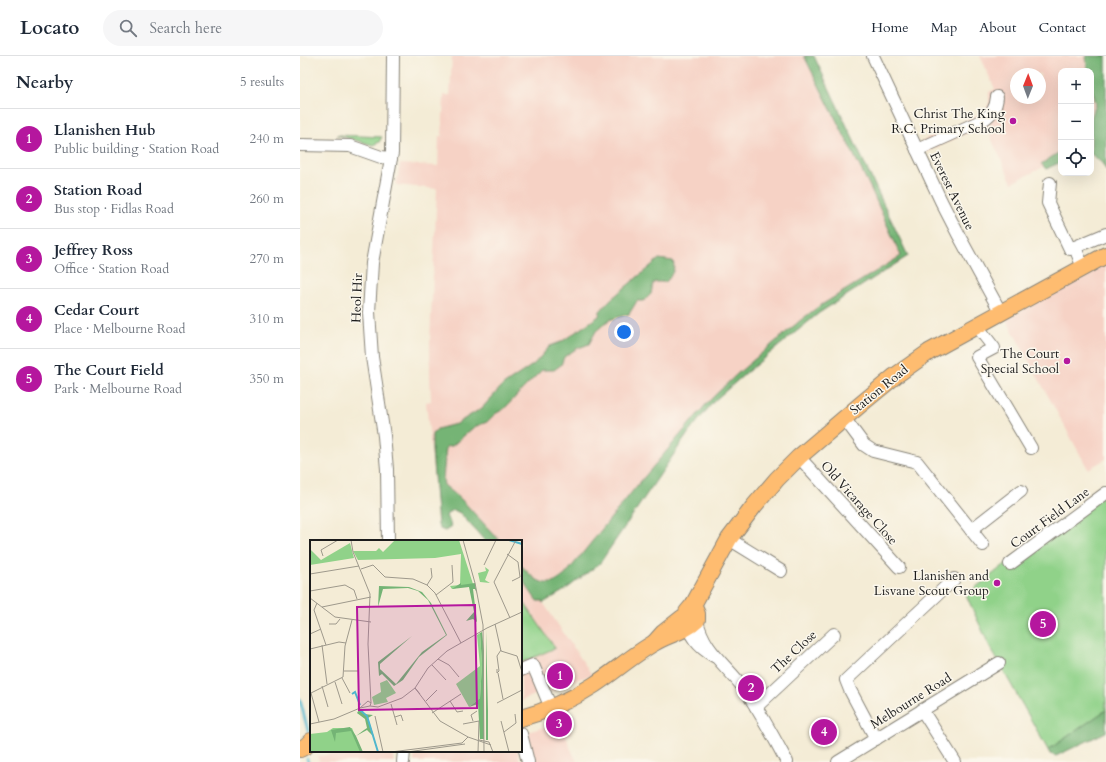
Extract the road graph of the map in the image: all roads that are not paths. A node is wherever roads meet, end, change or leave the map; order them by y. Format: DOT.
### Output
graph roads {
  1 [pos="393,56"];
  2 [pos="873,56"];
  3 [pos="997,97"];
  4 [pos="300,145"];
  5 [pos="917,150"];
  6 [pos="391,158"];
  7 [pos="1050,183"];
  8 [pos="1106,234"];
  9 [pos="1075,247"];
  10 [pos="1106,255"];
  11 [pos="1084,268"];
  12 [pos="1001,313"];
  13 [pos="977,326"];
  14 [pos="844,418"];
  15 [pos="1031,448"];
  16 [pos="799,457"];
  17 [pos="1021,491"];
  18 [pos="1106,494"];
  19 [pos="971,530"];
  20 [pos="729,539"];
  21 [pos="388,540"];
  22 [pos="983,545"];
  23 [pos="1010,564"];
  24 [pos="899,567"];
  25 [pos="781,571"];
  26 [pos="954,579"];
  27 [pos="691,617"];
  28 [pos="834,634"];
  29 [pos="999,663"];
  30 [pos="522,670"];
  31 [pos="756,707"];
  32 [pos="551,708"];
  33 [pos="922,710"];
  34 [pos="522,718"];
  35 [pos="522,738"];
  36 [pos="876,738"];
  37 [pos="404,752"];
  38 [pos="403,762"];
  39 [pos="528,762"];
  40 [pos="787,762"];
  41 [pos="838,762"];
  42 [pos="955,762"];
  1 -- 6 [label="street, Heol Hir"];
  2 -- 5 [label="street, Everest Avenue"];
  3 -- 5 [label="street"];
  4 -- 6 [label="street"];
  5 -- 12 [label="street, Everest Avenue"];
  6 -- 21 [label="street, Heol Hir"];
  7 -- 9 [label="street"];
  8 -- 9 [label="street"];
  9 -- 11 [label="street"];
  10 -- 11 [label="main road, Station Road"];
  11 -- 12 [label="main road, Station Road"];
  12 -- 13 [label="main road, Station Road"];
  13 -- 14 [label="main road, Station Road"];
  13 -- 15 [label="street"];
  14 -- 16 [label="main road, Station Road"];
  14 -- 19 [label="street"];
  16 -- 20 [label="main road, Station Road"];
  16 -- 24 [label="street, Old Vicarage Close"];
  17 -- 19 [label="street"];
  18 -- 23 [label="street, Court Field Lane"];
  19 -- 22 [label="street"];
  20 -- 25 [label="street"];
  20 -- 27 [label="main road, Station Road"];
  26 -- 36 [label="street"];
  27 -- 31 [label="street"];
  27 -- 32 [label="main road, Station Road"];
  28 -- 31 [label="street, The Close"];
  29 -- 33 [label="street, Melbourne Road"];
  30 -- 32 [label="street"];
  31 -- 40 [label="street"];
  32 -- 34 [label="main road, Station Road"];
  33 -- 36 [label="street, Melbourne Road"];
  33 -- 42 [label="street"];
  35 -- 39 [label="street"];
  36 -- 41 [label="street, Melbourne Road"];
  37 -- 38 [label="street"];
}
